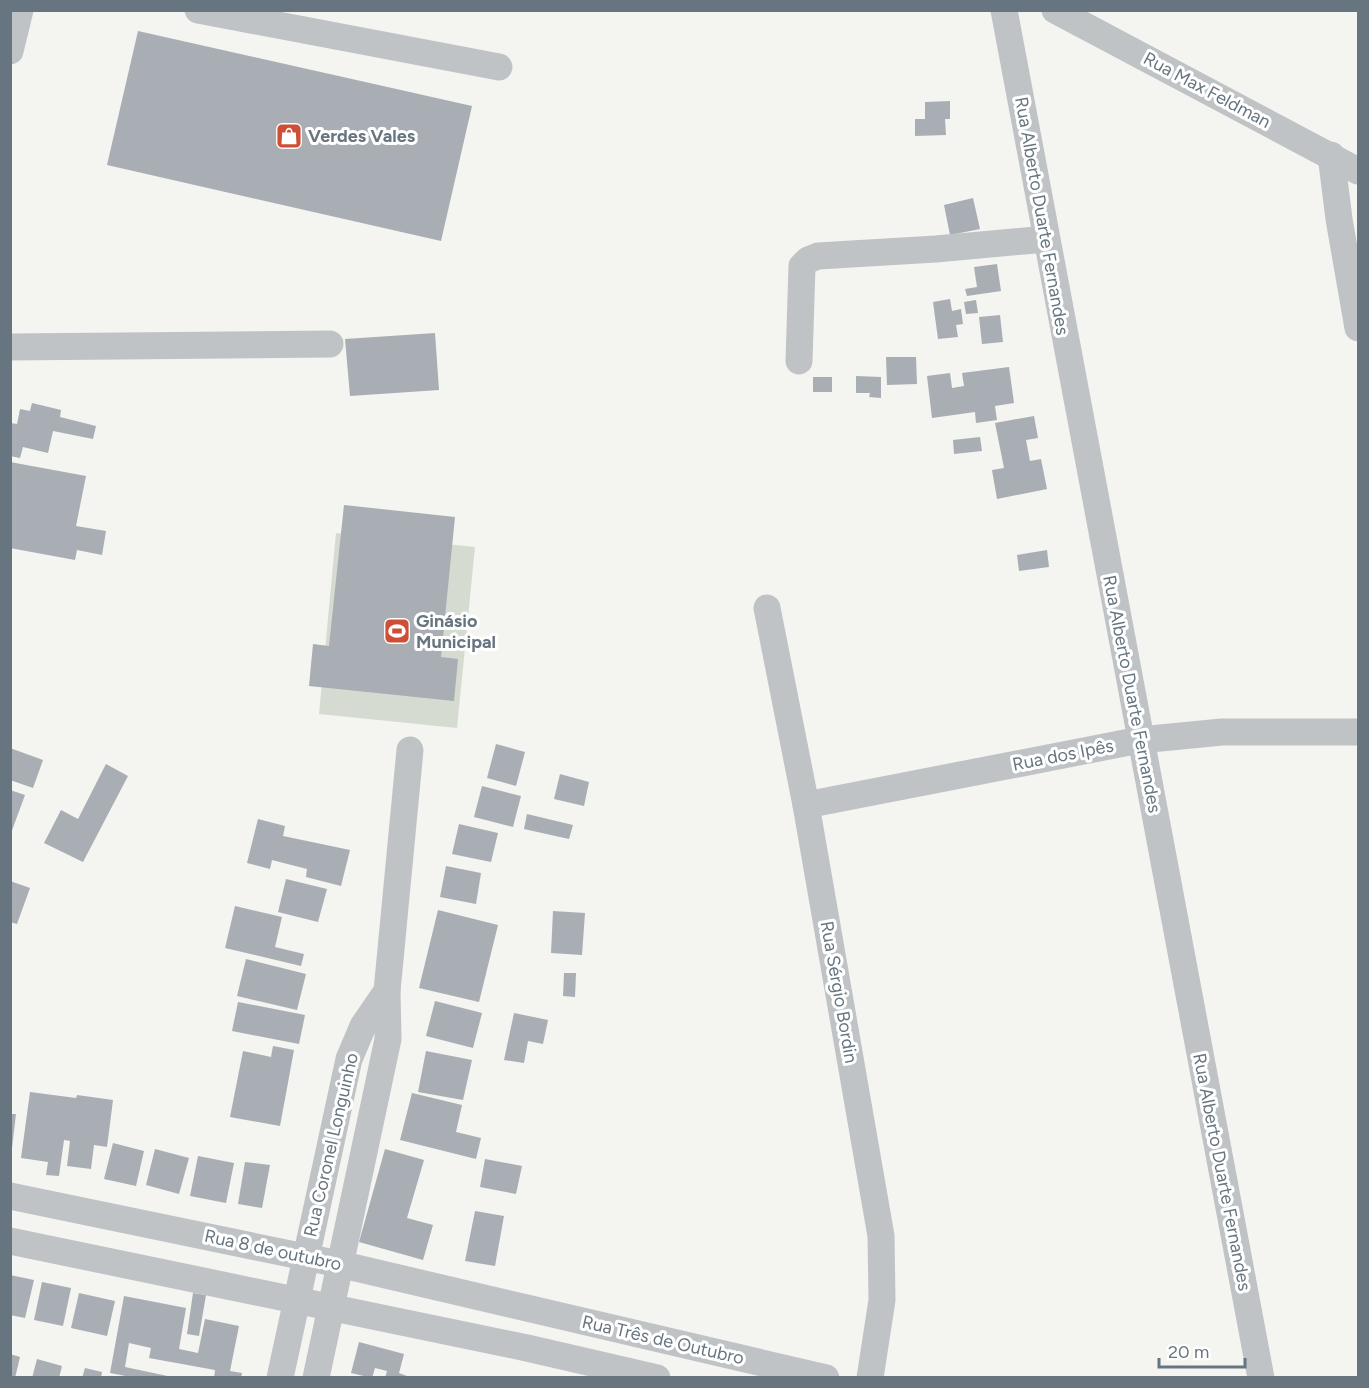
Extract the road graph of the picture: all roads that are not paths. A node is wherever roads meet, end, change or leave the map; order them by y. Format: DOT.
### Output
graph roads {
  1 [pos="20,10"];
  2 [pos="198,10"];
  3 [pos="1004,10"];
  4 [pos="1055,10"];
  5 [pos="10,51"];
  6 [pos="500,67"];
  7 [pos="1331,155"];
  8 [pos="1359,171"];
  9 [pos="1046,239"];
  10 [pos="1359,328"];
  11 [pos="330,344"];
  12 [pos="10,347"];
  13 [pos="798,361"];
  14 [pos="767,608"];
  15 [pos="1359,732"];
  16 [pos="1140,740"];
  17 [pos="410,750"];
  18 [pos="806,804"];
  19 [pos="387,991"];
  20 [pos="334,1127"];
  21 [pos="368,1134"];
  22 [pos="10,1196"];
  23 [pos="51,1204"];
  24 [pos="10,1240"];
  25 [pos="43,1247"];
  26 [pos="305,1257"];
  27 [pos="339,1264"];
  28 [pos="296,1301"];
  29 [pos="330,1307"];
  30 [pos="534,1311"];
  31 [pos="527,1348"];
  32 [pos="280,1377"];
  33 [pos="316,1377"];
  34 [pos="657,1377"];
  35 [pos="826,1377"];
  36 [pos="870,1377"];
  37 [pos="1261,1377"];
  1 -- 5 [label="street"];
  2 -- 6 [label="street"];
  3 -- 9 [label="street, Rua Alberto Duarte Fernandes"];
  4 -- 7 [label="street, Rua Max Feldman"];
  7 -- 8 [label="street, Rua Max Feldman"];
  7 -- 10 [label="street"];
  9 -- 13 [label="street"];
  9 -- 16 [label="street, Rua Alberto Duarte Fernandes"];
  11 -- 12 [label="street"];
  14 -- 18 [label="street, Rua Sérgio Bordin"];
  15 -- 16 [label="street, Rua dos Ipês"];
  16 -- 18 [label="street, Rua dos Ipês"];
  16 -- 37 [label="street, Rua Alberto Duarte Fernandes"];
  17 -- 19 [label="street, Rua Coronel Longuinho"];
  18 -- 36 [label="street, Rua Sérgio Bordin"];
  19 -- 20 [label="street, Rua Coronel Longuinho"];
  19 -- 21 [label="street, Rua Coronel Longuinho"];
  20 -- 21 [label="street"];
  20 -- 26 [label="street, Rua Coronel Longuinho"];
  21 -- 27 [label="street, Rua Coronel Longuinho"];
  22 -- 23 [label="street, Rua 8 de outubro"];
  23 -- 25 [label="street"];
  23 -- 26 [label="street, Rua 8 de outubro"];
  24 -- 25 [label="street"];
  25 -- 28 [label="street"];
  26 -- 27 [label="street, Rua 8 de outubro"];
  26 -- 28 [label="street, Rua Coronel Longuinho"];
  27 -- 29 [label="street, Rua Coronel Longuinho"];
  27 -- 30 [label="street, Rua 8 de outubro"];
  28 -- 29 [label="street"];
  28 -- 32 [label="street, Rua Coronel Longuinho"];
  29 -- 31 [label="street"];
  29 -- 33 [label="street, Rua Coronel Longuinho"];
  30 -- 31 [label="street"];
  30 -- 35 [label="street, Rua Três de Outubro"];
  31 -- 34 [label="street"];
}
